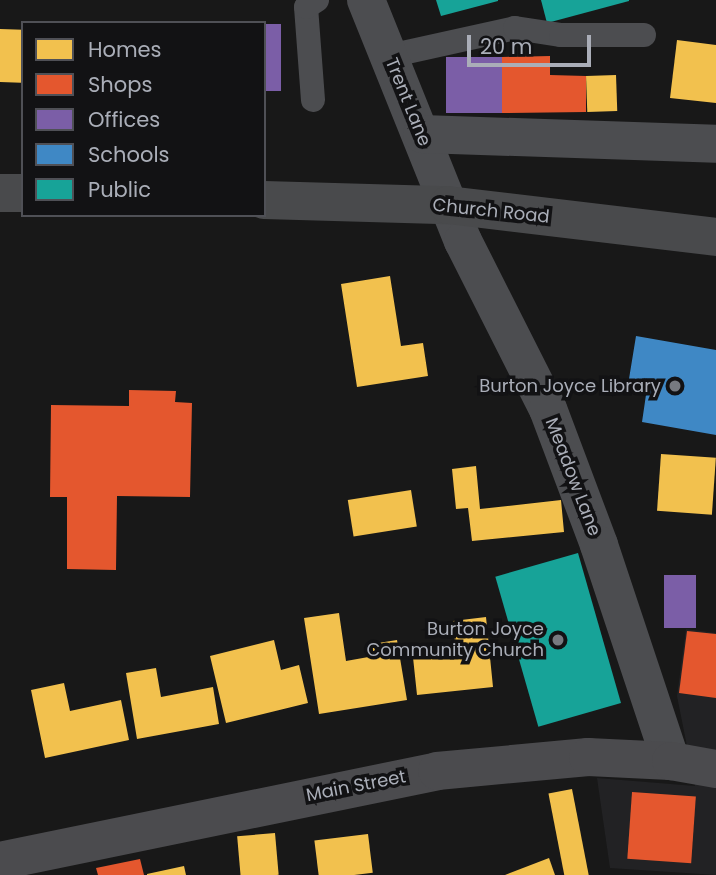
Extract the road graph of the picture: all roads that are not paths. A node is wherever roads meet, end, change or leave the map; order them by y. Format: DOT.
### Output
graph roads {
  1 [pos="317,0"];
  2 [pos="366,0"];
  3 [pos="644,35"];
  4 [pos="389,56"];
  5 [pos="313,100"];
  6 [pos="422,134"];
  7 [pos="716,144"];
  8 [pos="0,193"];
  9 [pos="21,193"];
  10 [pos="266,200"];
  11 [pos="448,205"];
  12 [pos="716,237"];
  13 [pos="671,761"];
  14 [pos="716,768"];
  15 [pos="0,861"];
  1 -- 5 [label="lane"];
  2 -- 4 [label="street, Trent Lane"];
  3 -- 4 [label="lane"];
  4 -- 6 [label="street, Trent Lane"];
  6 -- 7 [label="street"];
  6 -- 11 [label="street, Trent Lane"];
  8 -- 9 [label="main road"];
  10 -- 11 [label="main road, Church Road"];
  11 -- 12 [label="main road, Church Road"];
  11 -- 13 [label="street, Meadow Lane"];
  13 -- 14 [label="street, Main Street"];
  13 -- 15 [label="street, Main Street"];
}
